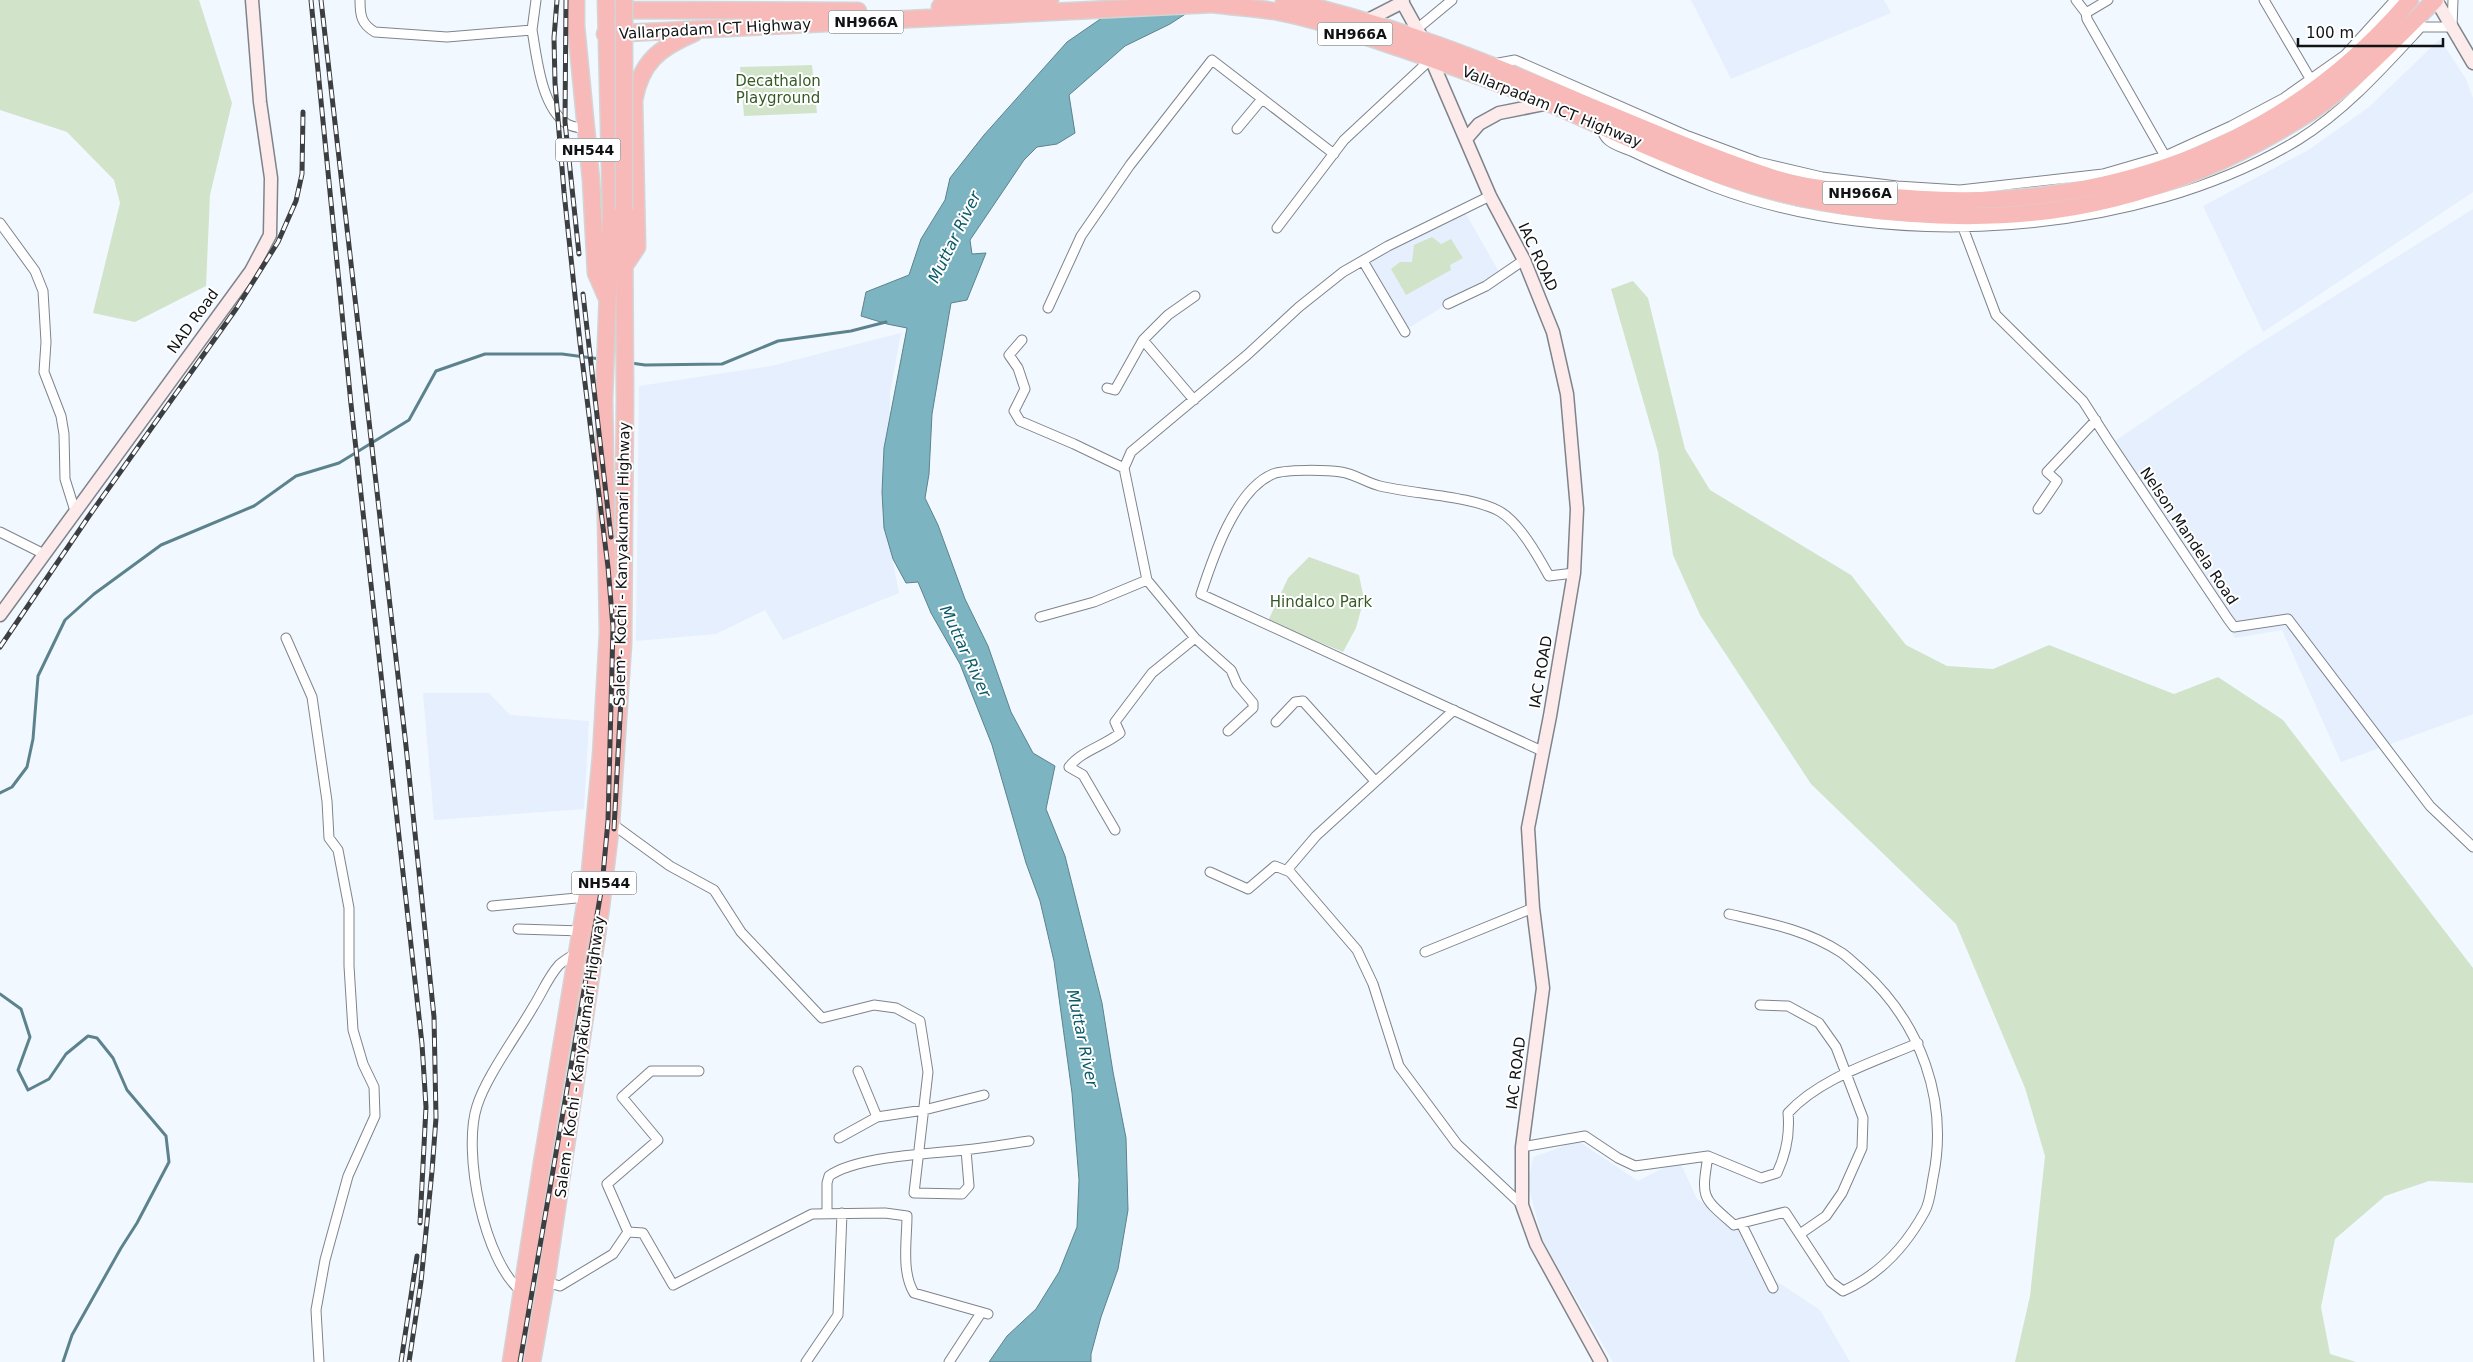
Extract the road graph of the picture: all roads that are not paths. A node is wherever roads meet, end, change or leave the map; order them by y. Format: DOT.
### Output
graph roads {
  1 [pos="252,0"];
  2 [pos="360,0"];
  3 [pos="536,0"];
  4 [pos="576,0"];
  5 [pos="624,0"];
  6 [pos="676,0"];
  7 [pos="1050,0"];
  8 [pos="1452,0"];
  9 [pos="2076,0"];
  10 [pos="2108,0"];
  11 [pos="2264,0"];
  12 [pos="2395,0"];
  13 [pos="2410,0"];
  14 [pos="2436,0"];
  15 [pos="2453,0"];
  16 [pos="1402,1"];
  17 [pos="606,5"];
  18 [pos="1281,6"];
  19 [pos="1029,8"];
  20 [pos="703,11"];
  21 [pos="2086,13"];
  22 [pos="1364,22"];
  23 [pos="2452,27"];
  24 [pos="2414,28"];
  25 [pos="532,30"];
  26 [pos="703,30"];
  27 [pos="605,34"];
  28 [pos="1419,34"];
  29 [pos="1431,59"];
  30 [pos="2473,63"];
  31 [pos="1488,64"];
  32 [pos="2311,80"];
  33 [pos="1262,99"];
  34 [pos="1549,103"];
  35 [pos="1598,124"];
  36 [pos="586,129"];
  37 [pos="1237,129"];
  38 [pos="1466,139"];
  39 [pos="1334,154"];
  40 [pos="2165,156"];
  41 [pos="1490,196"];
  42 [pos="0,223"];
  43 [pos="1962,225"];
  44 [pos="1277,228"];
  45 [pos="1524,260"];
  46 [pos="1363,261"];
  47 [pos="625,265"];
  48 [pos="1196,296"];
  49 [pos="607,298"];
  50 [pos="1448,304"];
  51 [pos="1048,308"];
  52 [pos="1405,332"];
  53 [pos="1022,340"];
  54 [pos="1143,340"];
  55 [pos="1107,388"];
  56 [pos="1194,400"];
  57 [pos="2096,420"];
  58 [pos="1124,468"];
  59 [pos="2038,509"];
  60 [pos="75,511"];
  61 [pos="0,532"];
  62 [pos="44,554"];
  63 [pos="1574,574"];
  64 [pos="1147,580"];
  65 [pos="0,615"];
  66 [pos="1040,617"];
  67 [pos="286,638"];
  68 [pos="1195,638"];
  69 [pos="1454,710"];
  70 [pos="1276,722"];
  71 [pos="1228,731"];
  72 [pos="1542,750"];
  73 [pos="1375,781"];
  74 [pos="611,823"];
  75 [pos="1115,830"];
  76 [pos="2473,847"];
  77 [pos="1287,870"];
  78 [pos="1210,872"];
  79 [pos="587,896"];
  80 [pos="492,906"];
  81 [pos="1533,908"];
  82 [pos="1729,914"];
  83 [pos="518,929"];
  84 [pos="582,931"];
  85 [pos="578,952"];
  86 [pos="1425,952"];
  87 [pos="1760,1005"];
  88 [pos="1918,1043"];
  89 [pos="699,1071"];
  90 [pos="858,1071"];
  91 [pos="1848,1073"];
  92 [pos="984,1095"];
  93 [pos="924,1110"];
  94 [pos="877,1117"];
  95 [pos="839,1138"];
  96 [pos="1029,1140"];
  97 [pos="1522,1147"];
  98 [pos="966,1150"];
  99 [pos="920,1154"];
  100 [pos="1708,1156"];
  101 [pos="1522,1205"];
  102 [pos="827,1213"];
  103 [pos="842,1213"];
  104 [pos="1741,1223"];
  105 [pos="628,1232"];
  106 [pos="1800,1234"];
  107 [pos="528,1254"];
  108 [pos="550,1259"];
  109 [pos="546,1282"];
  110 [pos="1773,1288"];
  111 [pos="522,1292"];
  112 [pos="319,1362"];
  113 [pos="511,1362"];
  114 [pos="532,1362"];
  115 [pos="806,1362"];
  116 [pos="949,1362"];
  117 [pos="1601,1362"];
  1 -- 60 [label="main road, NAD Road"];
  2 -- 25 [label="street"];
  3 -- 25 [label="street"];
  4 -- 36 [label="highway, NH544"];
  5 -- 47 [label="highway, Salem - Kochi - Kanyakumari Highway / NH544, bridge"];
  6 -- 20 [label="highway"];
  7 -- 19 [label="highway, Vallarpadam ICT Highway / NH966A"];
  8 -- 28 [label="street"];
  9 -- 21 [label="street"];
  10 -- 21 [label="street"];
  11 -- 32 [label="street"];
  12 -- 32 [label="street"];
  13 -- 31 [label="highway, Vallarpadam ICT Highway / NH966A"];
  14 -- 23 [label="main road"];
  14 -- 24 [label="highway, Vallarpadam ICT Highway / NH966A"];
  15 -- 23 [label="street"];
  16 -- 22 [label="main road"];
  16 -- 28 [label="main road, IAC ROAD"];
  17 -- 20 [label="highway, Vallarpadam ICT Highway / NH966A"];
  17 -- 27 [label="highway, Salem - Kochi - Kanyakumari Highway"];
  18 -- 19 [label="highway, Vallarpadam ICT Highway / NH966A"];
  18 -- 22 [label="highway, Vallarpadam ICT Highway / NH966A"];
  18 -- 29 [label="highway, Vallarpadam ICT Highway / NH966A"];
  19 -- 20 [label="highway, Vallarpadam ICT Highway / NH966A"];
  19 -- 26 [label="highway, Vallarpadam ICT Highway / NH966A"];
  21 -- 40 [label="street"];
  22 -- 28 [label="highway, Vallarpadam ICT Highway / NH966A"];
  23 -- 24 [label="street"];
  23 -- 30 [label="main road"];
  24 -- 35 [label="highway, Vallarpadam ICT Highway / NH966A"];
  24 -- 43 [label="street"];
  25 -- 36 [label="street"];
  26 -- 27 [label="highway, Vallarpadam ICT Highway / NH966A"];
  26 -- 47 [label="highway"];
  27 -- 49 [label="highway, Salem - Kochi - Kanyakumari Highway"];
  28 -- 29 [label="main road, IAC ROAD"];
  28 -- 31 [label="highway, Vallarpadam ICT Highway / NH966A"];
  29 -- 34 [label="highway, Vallarpadam ICT Highway / NH966A"];
  29 -- 38 [label="main road, IAC ROAD"];
  29 -- 39 [label="street"];
  31 -- 40 [label="street"];
  32 -- 40 [label="street"];
  33 -- 37 [label="street"];
  33 -- 39 [label="street"];
  33 -- 51 [label="street"];
  34 -- 35 [label="highway, Vallarpadam ICT Highway / NH966A"];
  34 -- 38 [label="main road"];
  35 -- 43 [label="street"];
  36 -- 49 [label="highway, NH544"];
  38 -- 41 [label="main road, IAC ROAD"];
  39 -- 44 [label="street"];
  41 -- 45 [label="main road, IAC ROAD"];
  41 -- 46 [label="street"];
  42 -- 60 [label="street"];
  43 -- 57 [label="street, Nelson Mandela Road"];
  45 -- 50 [label="street"];
  45 -- 63 [label="main road, IAC ROAD"];
  46 -- 52 [label="street"];
  46 -- 56 [label="street"];
  47 -- 74 [label="highway, Salem - Kochi - Kanyakumari Highway / NH544"];
  48 -- 54 [label="street"];
  49 -- 79 [label="highway, Salem - Kochi - Kanyakumari Highway / NH544"];
  53 -- 58 [label="street"];
  54 -- 55 [label="street"];
  54 -- 56 [label="street"];
  56 -- 58 [label="street"];
  57 -- 59 [label="street"];
  57 -- 76 [label="street, Nelson Mandela Road"];
  58 -- 64 [label="street"];
  60 -- 62 [label="main road, NAD Road"];
  61 -- 62 [label="street"];
  62 -- 65 [label="main road, NAD Road"];
  63 -- 69 [label="street"];
  63 -- 72 [label="main road, IAC ROAD"];
  64 -- 66 [label="street"];
  64 -- 68 [label="street"];
  67 -- 112 [label="street"];
  68 -- 71 [label="street"];
  68 -- 75 [label="street"];
  69 -- 72 [label="street"];
  69 -- 73 [label="street"];
  70 -- 73 [label="street"];
  72 -- 81 [label="main road, IAC ROAD"];
  73 -- 77 [label="street"];
  74 -- 93 [label="street"];
  74 -- 108 [label="highway, Salem - Kochi - Kanyakumari Highway / NH544"];
  77 -- 78 [label="street"];
  77 -- 101 [label="street"];
  79 -- 80 [label="street"];
  79 -- 84 [label="highway, Salem - Kochi - Kanyakumari Highway / NH544"];
  81 -- 86 [label="street"];
  81 -- 97 [label="main road, IAC ROAD"];
  82 -- 88 [label="street"];
  83 -- 84 [label="street"];
  84 -- 85 [label="highway, Salem - Kochi - Kanyakumari Highway / NH544"];
  85 -- 107 [label="highway, Salem - Kochi - Kanyakumari Highway / NH544"];
  85 -- 111 [label="street"];
  87 -- 91 [label="street"];
  88 -- 91 [label="street"];
  88 -- 106 [label="street"];
  89 -- 105 [label="street"];
  90 -- 94 [label="street"];
  91 -- 100 [label="street"];
  91 -- 106 [label="street"];
  92 -- 93 [label="street"];
  93 -- 94 [label="street"];
  93 -- 99 [label="street"];
  94 -- 95 [label="street"];
  96 -- 98 [label="street"];
  97 -- 100 [label="street"];
  97 -- 101 [label="main road, IAC ROAD"];
  98 -- 99 [label="street"];
  98 -- 99 [label="street"];
  99 -- 102 [label="street"];
  100 -- 104 [label="street"];
  101 -- 117 [label="main road, IAC ROAD"];
  102 -- 103 [label="street"];
  102 -- 105 [label="street"];
  103 -- 115 [label="street"];
  103 -- 116 [label="street"];
  104 -- 106 [label="street"];
  104 -- 110 [label="street"];
  105 -- 109 [label="street"];
  107 -- 108 [label="highway"];
  107 -- 111 [label="highway, Salem - Kochi - Kanyakumari Highway / NH544"];
  108 -- 109 [label="highway, Salem - Kochi - Kanyakumari Highway / NH544"];
  109 -- 114 [label="highway, Salem - Kochi - Kanyakumari Highway / NH544"];
  111 -- 113 [label="highway, Salem - Kochi - Kanyakumari Highway / NH544"];
}
